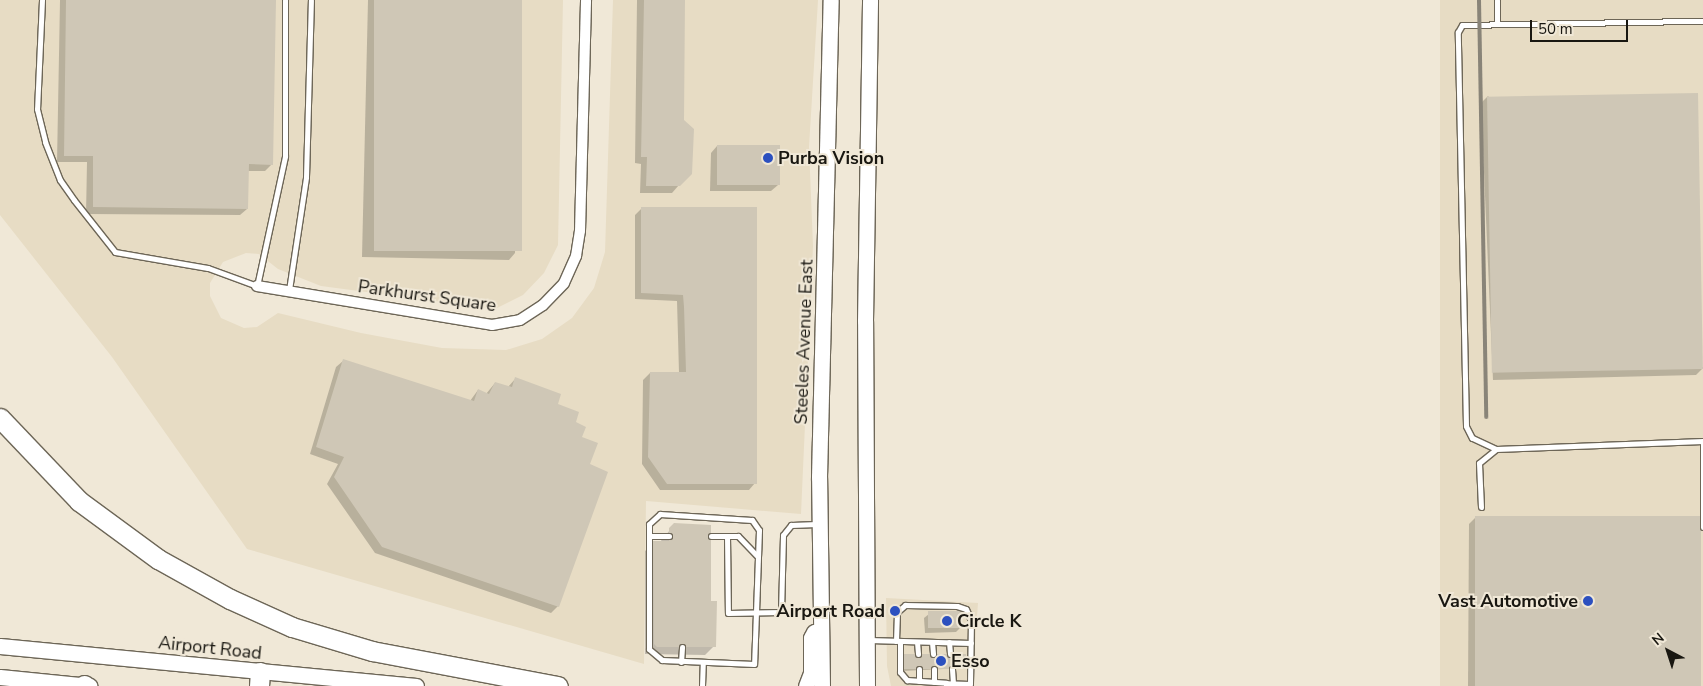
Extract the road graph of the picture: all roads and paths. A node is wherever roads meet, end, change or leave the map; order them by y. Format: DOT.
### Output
graph roads {
  1 [pos="42,0"];
  2 [pos="285,0"];
  3 [pos="311,0"];
  4 [pos="586,0"];
  5 [pos="831,0"];
  6 [pos="870,0"];
  7 [pos="1497,0"];
  8 [pos="1703,21"];
  9 [pos="1497,24"];
  10 [pos="257,286"];
  11 [pos="289,290"];
  12 [pos="0,418"];
  13 [pos="1703,441"];
  14 [pos="1496,449"];
  15 [pos="1481,507"];
  16 [pos="820,524"];
  17 [pos="1703,527"];
  18 [pos="649,536"];
  19 [pos="669,536"];
  20 [pos="711,536"];
  21 [pos="727,536"];
  22 [pos="757,556"];
  23 [pos="757,612"];
  24 [pos="821,620"];
  25 [pos="898,641"];
  26 [pos="917,642"];
  27 [pos="932,642"];
  28 [pos="949,642"];
  29 [pos="971,643"];
  30 [pos="0,646"];
  31 [pos="682,647"];
  32 [pos="866,647"];
  33 [pos="918,654"];
  34 [pos="933,654"];
  35 [pos="950,654"];
  36 [pos="681,662"];
  37 [pos="703,663"];
  38 [pos="919,669"];
  39 [pos="934,669"];
  40 [pos="952,669"];
  41 [pos="0,677"];
  42 [pos="259,679"];
  43 [pos="919,681"];
  44 [pos="934,682"];
  45 [pos="953,683"];
  46 [pos="946,685"];
  47 [pos="85,686"];
  48 [pos="90,686"];
  49 [pos="416,686"];
  50 [pos="558,686"];
  51 [pos="702,686"];
  52 [pos="806,686"];
  53 [pos="822,686"];
  54 [pos="867,686"];
  55 [pos="877,686"];
  1 -- 10 [label="lane"];
  2 -- 10 [label="lane"];
  3 -- 11 [label="lane"];
  4 -- 11 [label="street, Parkhurst Square"];
  5 -- 16 [label="main road, Steeles Avenue East"];
  6 -- 32 [label="main road"];
  7 -- 9 [label="lane"];
  8 -- 9 [label="lane"];
  9 -- 14 [label="lane"];
  10 -- 11 [label="street, Parkhurst Square"];
  12 -- 50 [label="highway"];
  13 -- 14 [label="lane"];
  13 -- 17 [label="lane"];
  14 -- 15 [label="lane"];
  16 -- 23 [label="lane"];
  16 -- 24 [label="main road, Steeles Avenue East"];
  18 -- 19 [label="lane"];
  18 -- 22 [label="lane"];
  18 -- 36 [label="lane"];
  20 -- 21 [label="lane"];
  21 -- 22 [label="lane"];
  21 -- 23 [label="lane"];
  22 -- 23 [label="lane"];
  23 -- 37 [label="lane"];
  24 -- 52 [label="main road"];
  24 -- 53 [label="main road, Steeles Avenue East"];
  25 -- 26 [label="lane"];
  25 -- 29 [label="lane"];
  25 -- 32 [label="lane"];
  25 -- 43 [label="lane"];
  26 -- 27 [label="lane"];
  26 -- 33 [label="lane"];
  27 -- 28 [label="lane"];
  27 -- 34 [label="lane"];
  28 -- 29 [label="lane"];
  28 -- 35 [label="lane"];
  29 -- 45 [label="lane"];
  30 -- 42 [label="main road, Airport Road"];
  31 -- 36 [label="lane"];
  32 -- 54 [label="main road"];
  32 -- 55 [label="main road"];
  36 -- 37 [label="lane"];
  37 -- 51 [label="lane"];
  38 -- 43 [label="lane"];
  39 -- 44 [label="lane"];
  40 -- 45 [label="lane"];
  41 -- 47 [label="main road"];
  42 -- 49 [label="main road, Airport Road"];
  43 -- 44 [label="lane"];
  44 -- 46 [label="lane"];
  45 -- 46 [label="lane"];
  47 -- 48 [label="main road"];
}
